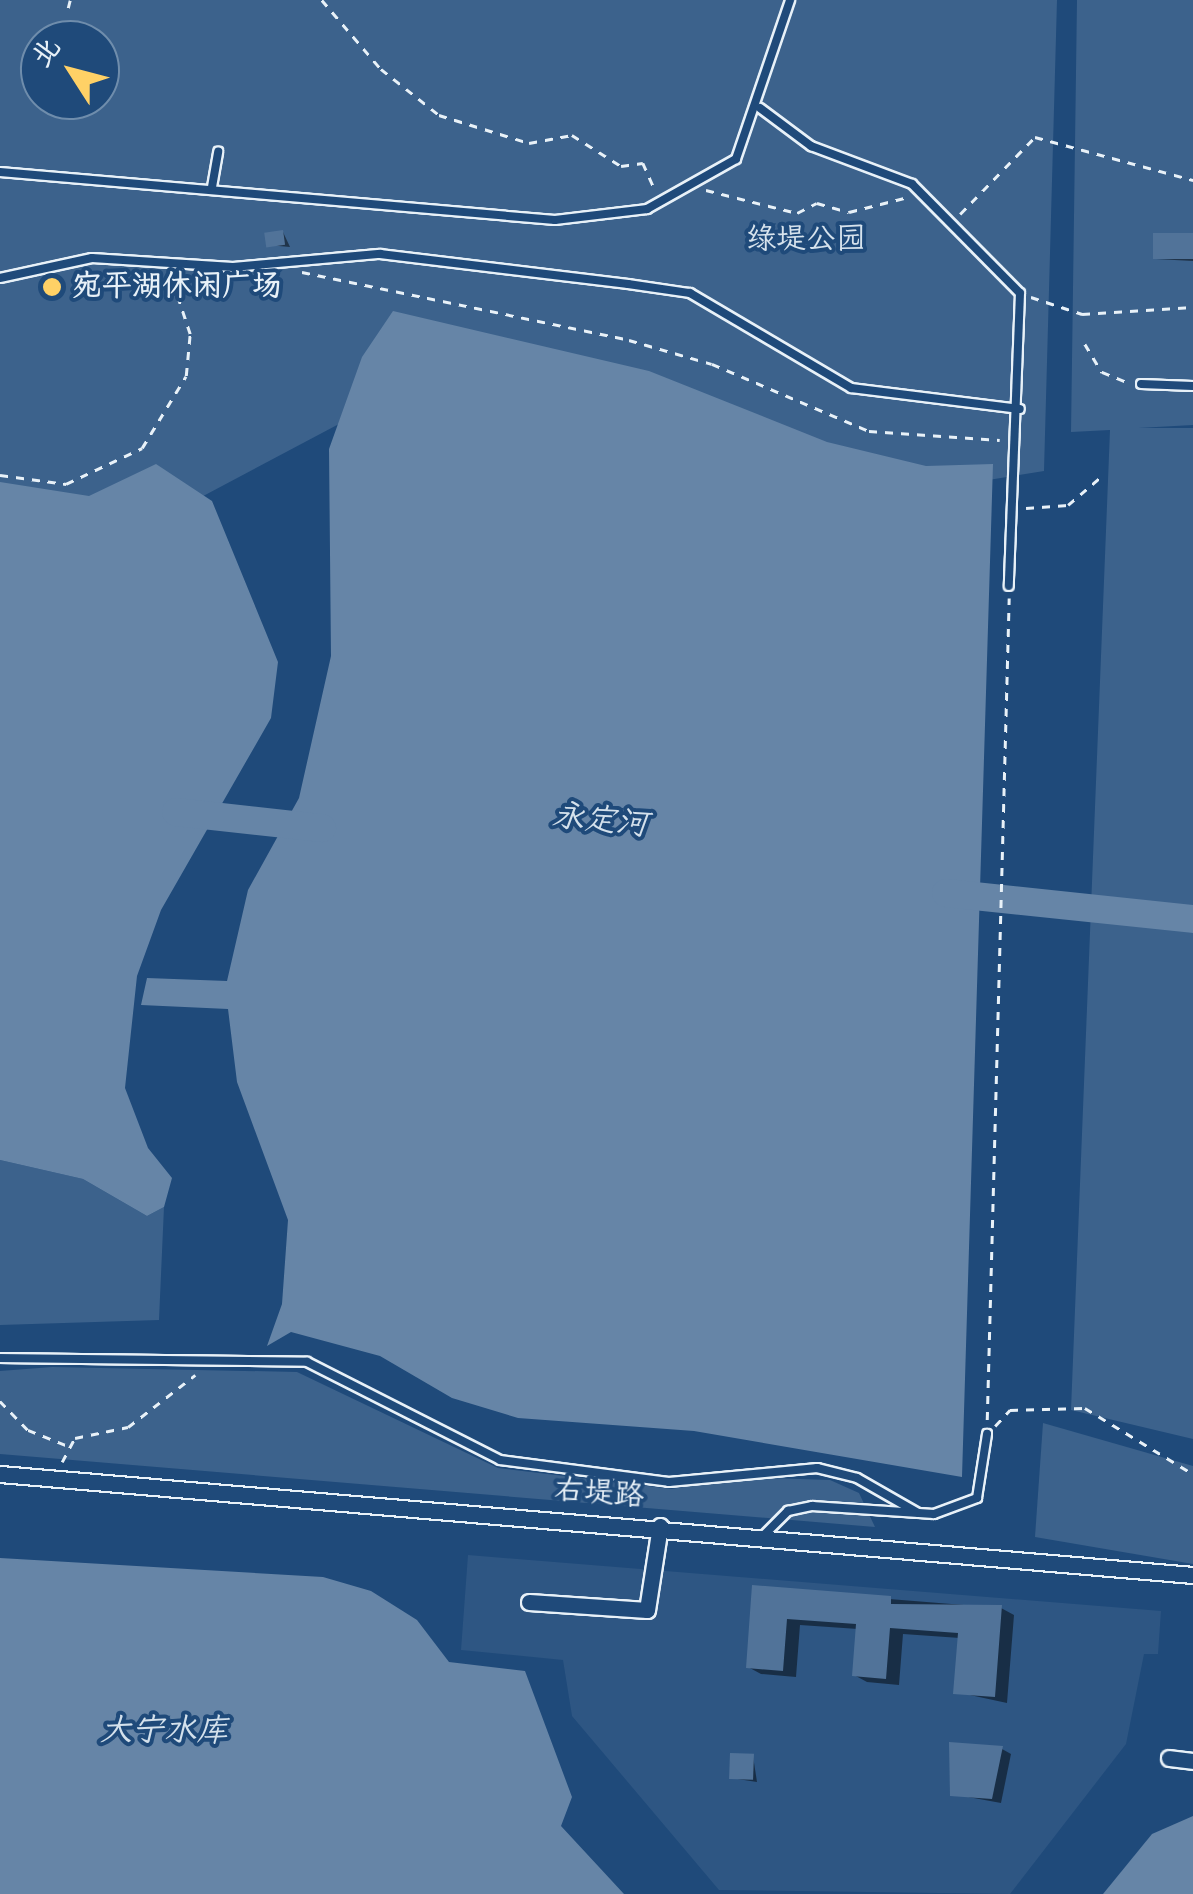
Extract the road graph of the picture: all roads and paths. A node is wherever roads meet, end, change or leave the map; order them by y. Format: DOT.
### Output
graph roads {
  1 [pos="70,0"];
  2 [pos="322,0"];
  3 [pos="790,0"];
  4 [pos="68,8"];
  5 [pos="760,108"];
  6 [pos="218,152"];
  7 [pos="0,172"];
  8 [pos="1193,180"];
  9 [pos="695,186"];
  10 [pos="212,187"];
  11 [pos="920,190"];
  12 [pos="657,204"];
  13 [pos="956,219"];
  14 [pos="162,260"];
  15 [pos="290,262"];
  16 [pos="0,278"];
  17 [pos="1020,294"];
  18 [pos="1193,308"];
  19 [pos="1085,344"];
  20 [pos="1141,384"];
  21 [pos="1193,386"];
  22 [pos="1020,409"];
  23 [pos="1017,440"];
  24 [pos="0,475"];
  25 [pos="1102,476"];
  26 [pos="1010,506"];
  27 [pos="1009,586"];
  28 [pos="0,1358"];
  29 [pos="203,1360"];
  30 [pos="0,1401"];
  31 [pos="987,1434"];
  32 [pos="70,1446"];
  33 [pos="0,1474"];
  34 [pos="1193,1474"];
  35 [pos="60,1479"];
  36 [pos="912,1511"];
  37 [pos="660,1526"];
  38 [pos="764,1534"];
  39 [pos="1193,1575"];
  40 [pos="529,1602"];
  41 [pos="1169,1758"];
  42 [pos="1193,1762"];
  1 -- 4 [label="path"];
  2 -- 12 [label="path"];
  3 -- 5 [label="lane"];
  5 -- 9 [label="lane"];
  5 -- 11 [label="lane"];
  6 -- 10 [label="lane"];
  7 -- 10 [label="lane"];
  8 -- 13 [label="path"];
  9 -- 11 [label="path"];
  9 -- 12 [label="lane"];
  10 -- 12 [label="lane"];
  11 -- 13 [label="lane"];
  13 -- 17 [label="lane"];
  14 -- 15 [label="lane"];
  14 -- 16 [label="lane"];
  14 -- 24 [label="path"];
  15 -- 22 [label="lane"];
  15 -- 23 [label="path"];
  17 -- 18 [label="path"];
  17 -- 22 [label="lane"];
  19 -- 20 [label="path"];
  20 -- 21 [label="lane"];
  22 -- 23 [label="lane"];
  23 -- 26 [label="lane"];
  25 -- 26 [label="path"];
  26 -- 27 [label="lane"];
  27 -- 31 [label="path"];
  28 -- 29 [label="lane"];
  29 -- 32 [label="path"];
  29 -- 36 [label="lane"];
  30 -- 32 [label="path"];
  31 -- 34 [label="path"];
  31 -- 36 [label="lane"];
  32 -- 35 [label="path"];
  33 -- 35 [label="street, 右堤路"];
  35 -- 37 [label="street, 右堤路"];
  36 -- 38 [label="lane"];
  37 -- 38 [label="street, 右堤路"];
  37 -- 40 [label="street"];
  38 -- 39 [label="street, 右堤路"];
  41 -- 42 [label="street"];
}
